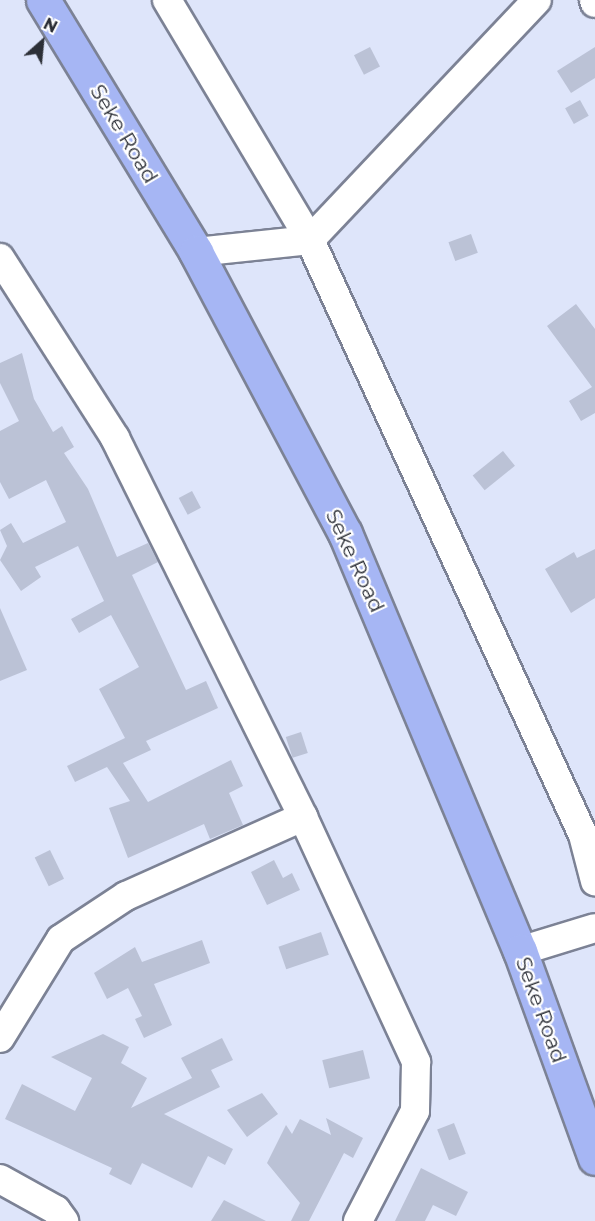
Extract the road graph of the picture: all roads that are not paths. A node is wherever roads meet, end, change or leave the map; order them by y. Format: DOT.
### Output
graph roads {
  1 [pos="43,0"];
  2 [pos="167,0"];
  3 [pos="537,0"];
  4 [pos="310,240"];
  5 [pos="196,252"];
  6 [pos="0,258"];
  7 [pos="303,817"];
  8 [pos="595,881"];
  9 [pos="595,928"];
  10 [pos="520,951"];
  11 [pos="0,1038"];
  12 [pos="595,1158"];
  13 [pos="0,1179"];
  14 [pos="64,1221"];
  15 [pos="358,1221"];
  1 -- 5 [label="main road, Seke Road"];
  2 -- 4 [label="street"];
  3 -- 4 [label="street"];
  4 -- 5 [label="street"];
  4 -- 8 [label="street"];
  5 -- 10 [label="main road, Seke Road"];
  6 -- 7 [label="street"];
  7 -- 11 [label="street"];
  7 -- 15 [label="street"];
  9 -- 10 [label="street"];
  10 -- 12 [label="main road, Seke Road"];
  13 -- 14 [label="street"];
}
